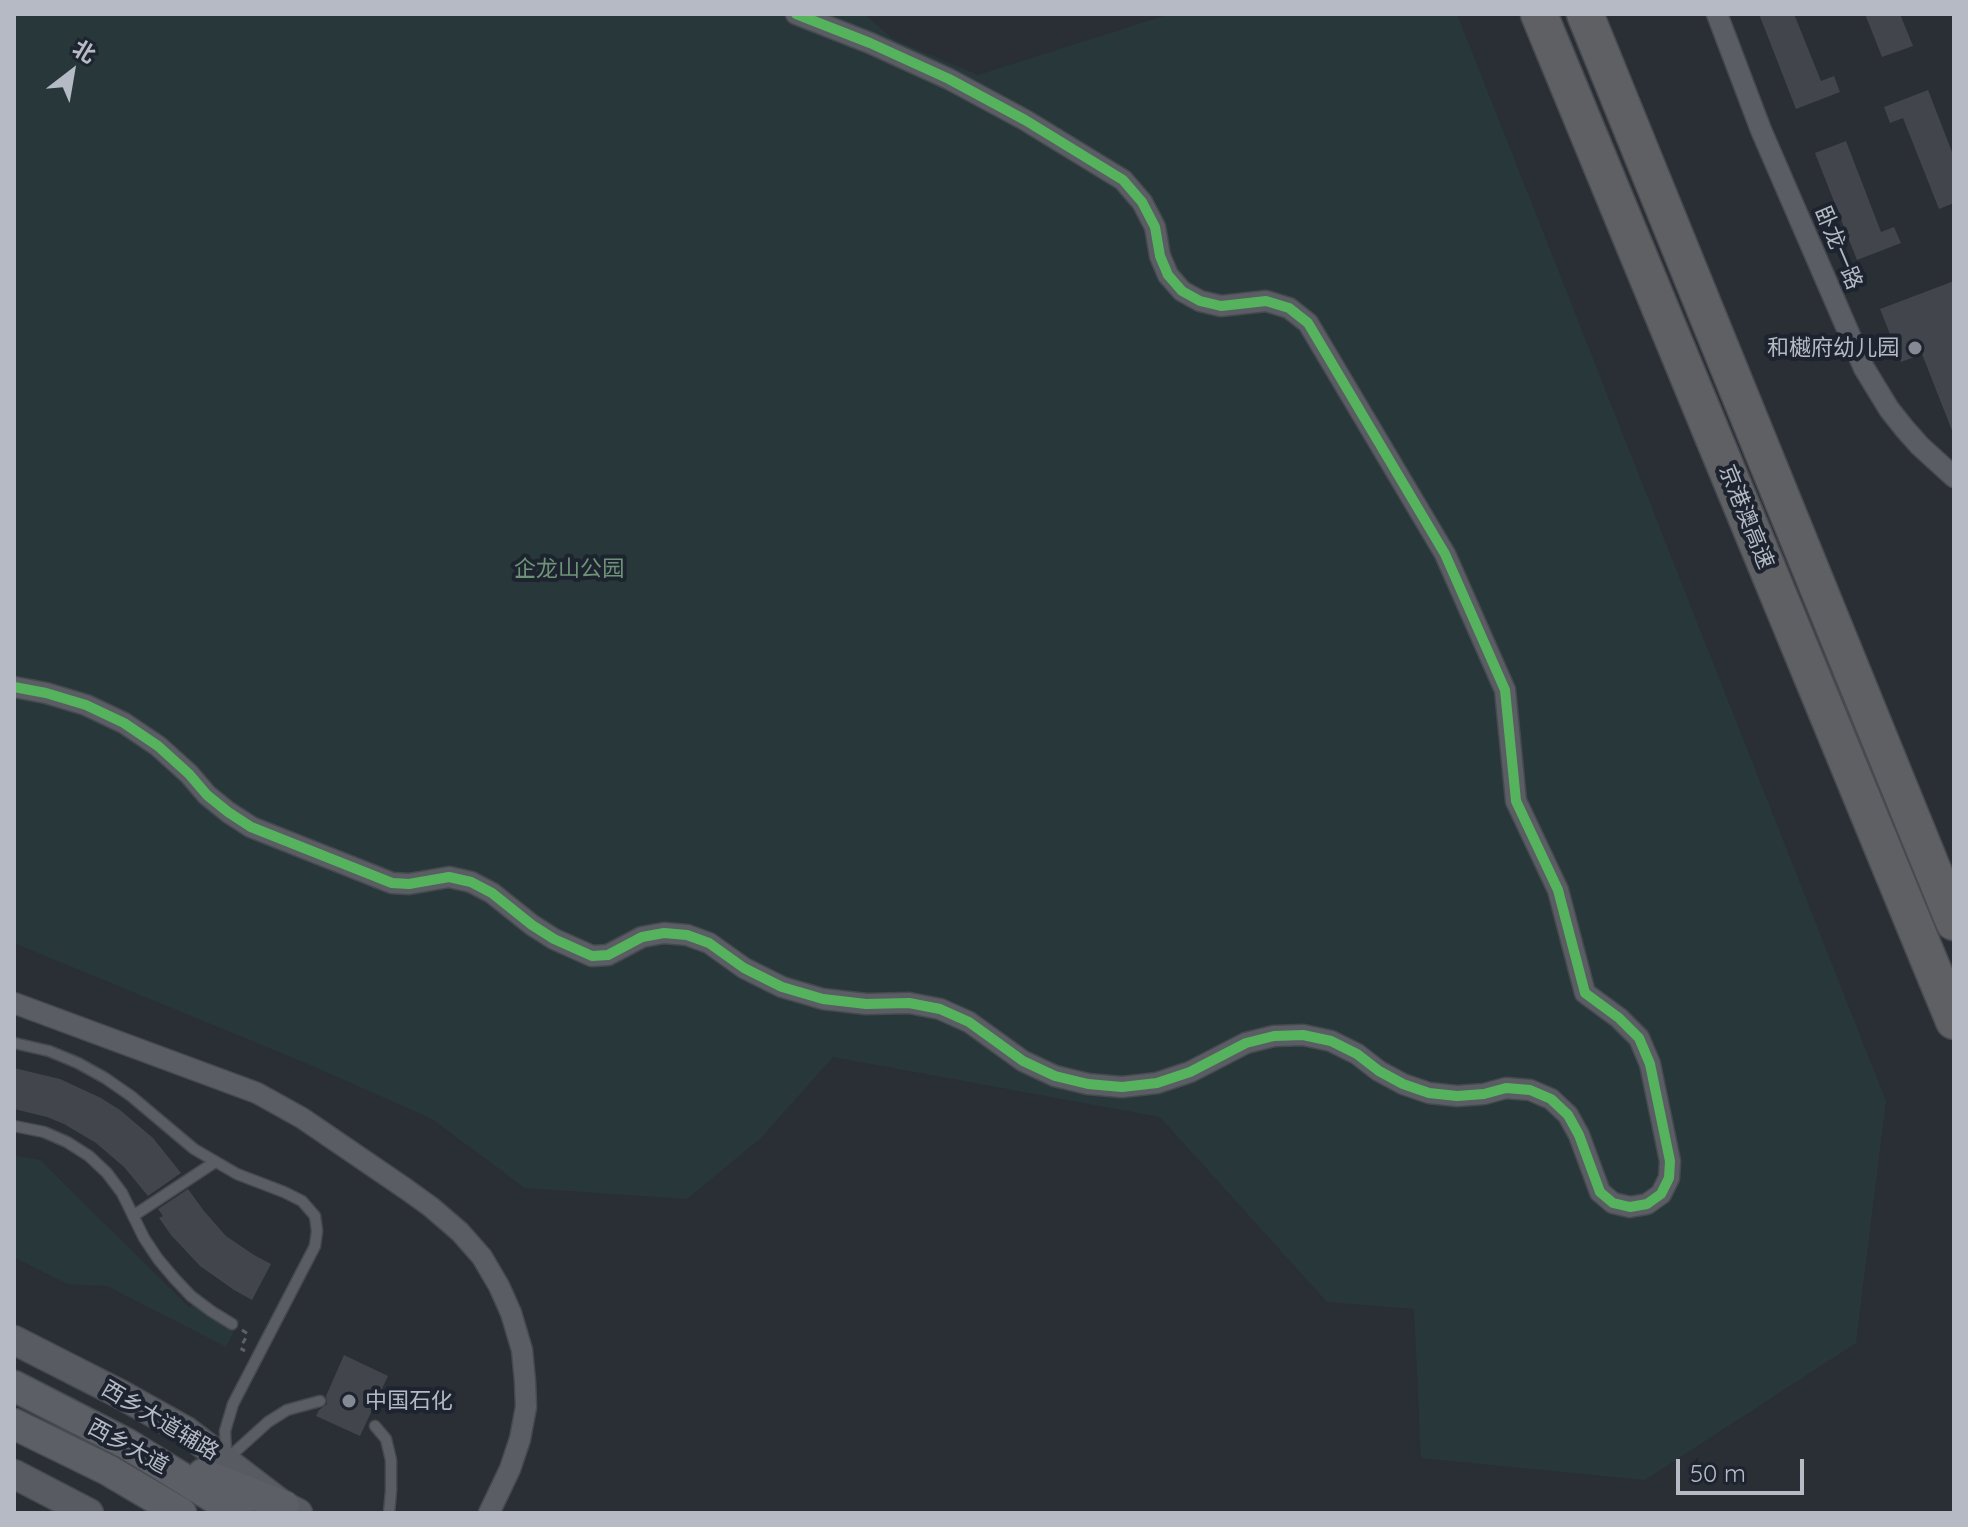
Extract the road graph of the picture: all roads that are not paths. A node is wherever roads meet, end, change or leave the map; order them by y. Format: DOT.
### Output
graph roads {
  1 [pos="796,14"];
  2 [pos="1539,14"];
  3 [pos="1585,14"];
  4 [pos="1717,14"];
  5 [pos="1954,477"];
  6 [pos="14,687"];
  7 [pos="1954,922"];
  8 [pos="14,1003"];
  9 [pos="1949,1009"];
  10 [pos="1954,1036"];
  11 [pos="14,1043"];
  12 [pos="14,1126"];
  13 [pos="215,1162"];
  14 [pos="133,1216"];
  15 [pos="232,1324"];
  16 [pos="14,1340"];
  17 [pos="14,1386"];
  18 [pos="320,1401"];
  19 [pos="14,1424"];
  20 [pos="375,1426"];
  21 [pos="127,1444"];
  22 [pos="226,1460"];
  23 [pos="108,1470"];
  24 [pos="14,1474"];
  25 [pos="55,1504"];
  26 [pos="291,1510"];
  27 [pos="89,1513"];
  28 [pos="163,1513"];
  29 [pos="181,1513"];
  30 [pos="239,1513"];
  31 [pos="389,1513"];
  32 [pos="489,1513"];
  1 -- 6 [label="street"];
  2 -- 9 [label="highway, 京港澳高速"];
  3 -- 7 [label="highway, 京港澳高速"];
  4 -- 5 [label="street, 卧龙一路"];
  8 -- 32 [label="street"];
  9 -- 10 [label="highway, 京港澳高速"];
  11 -- 13 [label="lane"];
  12 -- 14 [label="lane"];
  13 -- 14 [label="lane"];
  13 -- 22 [label="lane"];
  14 -- 15 [label="lane"];
  16 -- 22 [label="street, 西乡大道辅路"];
  17 -- 21 [label="main road, 西乡大道"];
  18 -- 22 [label="lane"];
  19 -- 23 [label="main road, 西乡大道"];
  20 -- 31 [label="lane"];
  21 -- 26 [label="main road"];
  21 -- 30 [label="main road, 西乡大道"];
  22 -- 26 [label="street, 西乡大道辅路"];
  23 -- 28 [label="main road"];
  23 -- 29 [label="main road, 西乡大道"];
  24 -- 25 [label="street"];
  25 -- 27 [label="street"];
}
